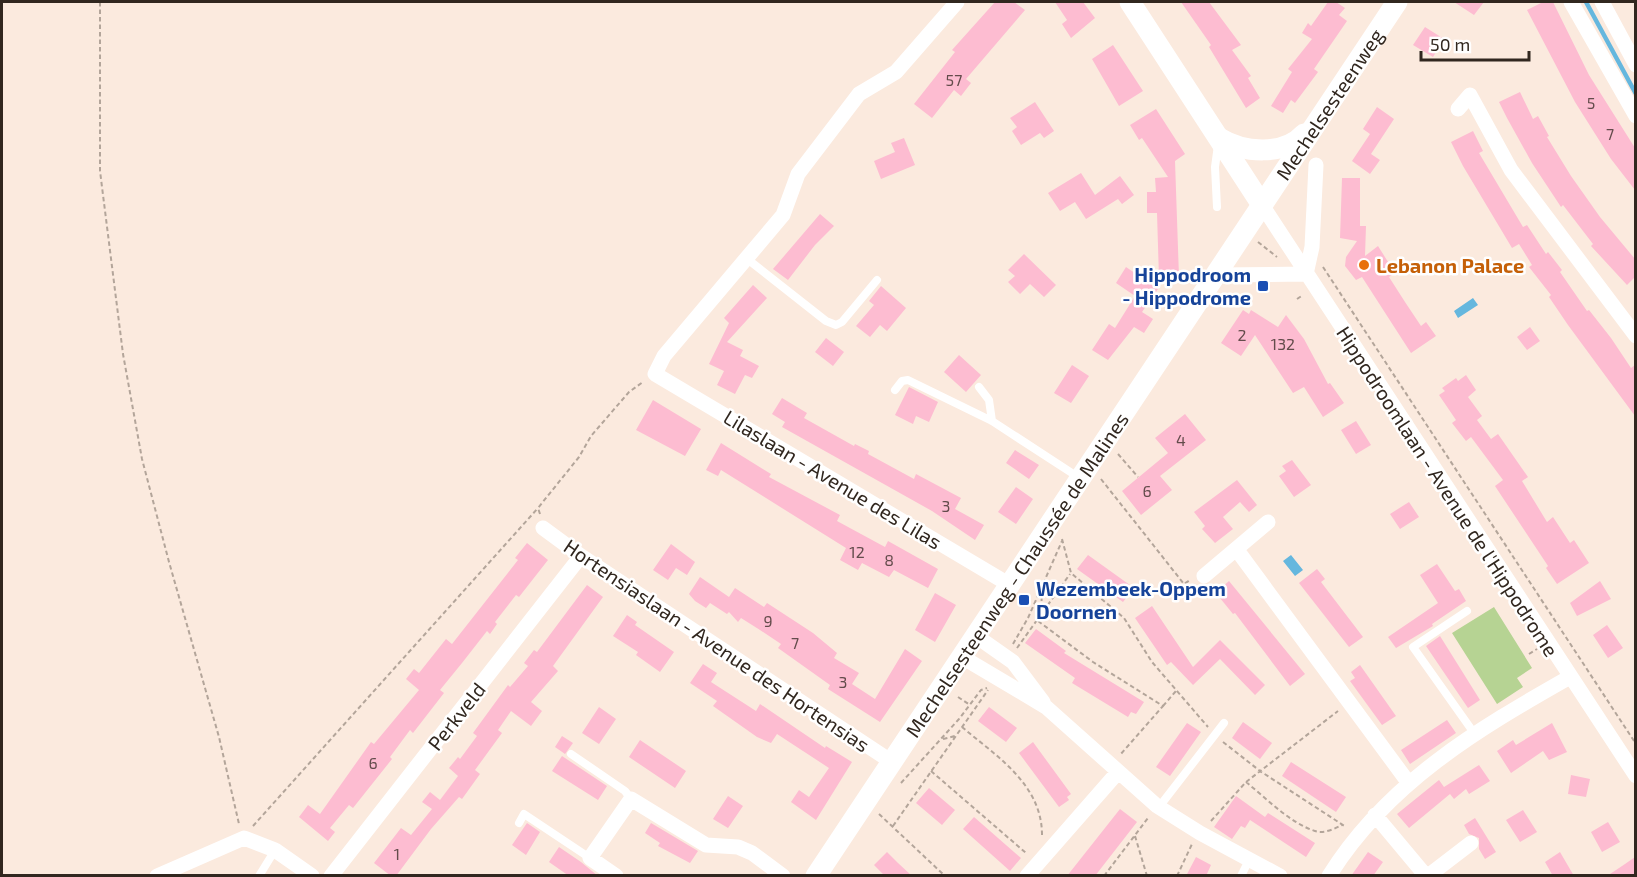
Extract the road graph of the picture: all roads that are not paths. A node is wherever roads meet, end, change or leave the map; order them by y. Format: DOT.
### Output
graph roads {
  1 [pos="957,2"];
  2 [pos="1130,2"];
  3 [pos="1397,2"];
  4 [pos="1571,2"];
  5 [pos="1602,2"];
  6 [pos="1634,58"];
  7 [pos="1458,109"];
  8 [pos="1635,116"];
  9 [pos="1317,120"];
  10 [pos="1219,138"];
  11 [pos="1316,165"];
  12 [pos="1262,205"];
  13 [pos="1217,207"];
  14 [pos="746,258"];
  15 [pos="1306,274"];
  16 [pos="1216,275"];
  17 [pos="877,280"];
  18 [pos="1635,336"];
  19 [pos="979,387"];
  20 [pos="895,390"];
  21 [pos="992,421"];
  22 [pos="1085,472"];
  23 [pos="1268,522"];
  24 [pos="543,528"];
  25 [pos="1237,550"];
  26 [pos="581,556"];
  27 [pos="1204,576"];
  28 [pos="1010,585"];
  29 [pos="1467,611"];
  30 [pos="976,636"];
  31 [pos="962,657"];
  32 [pos="1570,676"];
  33 [pos="1046,707"];
  34 [pos="1224,723"];
  35 [pos="1474,733"];
  36 [pos="571,754"];
  37 [pos="892,762"];
  38 [pos="1114,769"];
  39 [pos="1635,776"];
  40 [pos="1408,782"];
  41 [pos="631,799"];
  42 [pos="1158,806"];
  43 [pos="1375,815"];
  44 [pos="519,823"];
  45 [pos="1471,843"];
  46 [pos="275,850"];
  47 [pos="590,858"];
  48 [pos="1249,860"];
  49 [pos="157,876"];
  50 [pos="259,876"];
  51 [pos="312,876"];
  52 [pos="331,876"];
  53 [pos="616,876"];
  54 [pos="783,876"];
  55 [pos="816,876"];
  56 [pos="1027,876"];
  57 [pos="1241,876"];
  58 [pos="1280,876"];
  59 [pos="1329,876"];
  60 [pos="1427,876"];
  1 -- 14 [label="street"];
  2 -- 10 [label="main road"];
  3 -- 9 [label="main road, Mechelsesteenweg"];
  4 -- 8 [label="street"];
  5 -- 6 [label="street"];
  7 -- 18 [label="street"];
  9 -- 10 [label="main road"];
  9 -- 12 [label="main road, Mechelsesteenweg"];
  10 -- 12 [label="main road"];
  10 -- 13 [label="lane"];
  11 -- 15 [label="street"];
  12 -- 15 [label="street, Hippodroomlaan - Avenue de l'Hippodrome"];
  12 -- 16 [label="main road, Mechelsesteenweg - Chaussée de Malines"];
  14 -- 17 [label="lane"];
  14 -- 28 [label="street, Lilaslaan - Avenue des Lilas"];
  15 -- 16 [label="street"];
  15 -- 32 [label="street, Hippodroomlaan - Avenue de l'Hippodrome"];
  16 -- 22 [label="main road, Mechelsesteenweg - Chaussée de Malines"];
  19 -- 21 [label="lane"];
  20 -- 21 [label="lane"];
  21 -- 22 [label="lane"];
  22 -- 28 [label="main road, Mechelsesteenweg - Chaussée de Malines"];
  23 -- 25 [label="street"];
  24 -- 26 [label="street, Hortensiaslaan - Avenue des Hortensias"];
  25 -- 27 [label="street"];
  25 -- 40 [label="street"];
  26 -- 37 [label="street, Hortensiaslaan - Avenue des Hortensias"];
  26 -- 52 [label="street, Perkveld"];
  28 -- 30 [label="main road, Mechelsesteenweg - Chaussée de Malines"];
  29 -- 35 [label="lane"];
  30 -- 31 [label="main road, Mechelsesteenweg - Chaussée de Malines"];
  30 -- 33 [label="street"];
  31 -- 33 [label="street"];
  31 -- 37 [label="main road, Mechelsesteenweg - Chaussée de Malines"];
  32 -- 35 [label="street"];
  32 -- 39 [label="street, Hippodroomlaan - Avenue de l'Hippodrome"];
  33 -- 38 [label="street"];
  34 -- 42 [label="lane"];
  35 -- 40 [label="street"];
  36 -- 41 [label="lane"];
  37 -- 55 [label="main road, Mechelsesteenweg - Chaussée de Malines"];
  38 -- 42 [label="street"];
  38 -- 56 [label="street"];
  40 -- 43 [label="street"];
  41 -- 47 [label="street"];
  41 -- 54 [label="street"];
  42 -- 48 [label="street"];
  43 -- 59 [label="street"];
  43 -- 60 [label="street"];
  44 -- 47 [label="lane"];
  45 -- 60 [label="street"];
  46 -- 49 [label="street"];
  46 -- 50 [label="lane"];
  46 -- 51 [label="street"];
  47 -- 53 [label="street"];
  48 -- 57 [label="lane"];
  48 -- 58 [label="street"];
}
